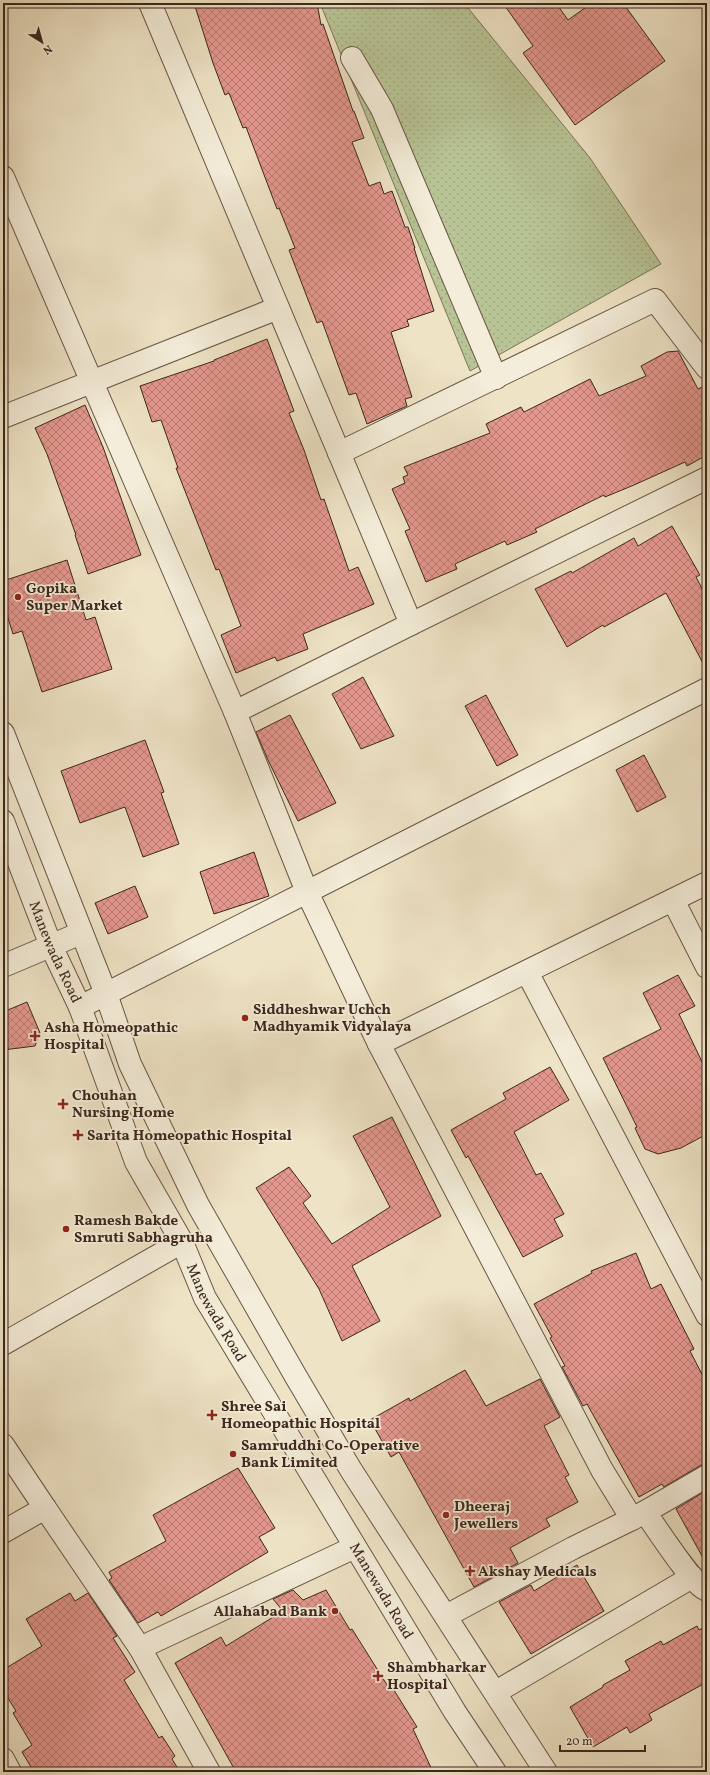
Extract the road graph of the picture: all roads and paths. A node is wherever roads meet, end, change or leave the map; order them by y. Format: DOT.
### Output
graph roads {
  1 [pos="150,3"];
  2 [pos="352,58"];
  3 [pos="3,177"];
  4 [pos="278,308"];
  5 [pos="707,368"];
  6 [pos="496,378"];
  7 [pos="92,382"];
  8 [pos="3,417"];
  9 [pos="339,453"];
  10 [pos="707,478"];
  11 [pos="411,624"];
  12 [pos="707,689"];
  13 [pos="235,712"];
  14 [pos="3,733"];
  15 [pos="3,821"];
  16 [pos="707,883"];
  17 [pos="307,892"];
  18 [pos="673,900"];
  19 [pos="82,933"];
  20 [pos="51,946"];
  21 [pos="3,966"];
  22 [pos="707,967"];
  23 [pos="527,972"];
  24 [pos="106,994"];
  25 [pos="80,1007"];
  26 [pos="379,1044"];
  27 [pos="182,1242"];
  28 [pos="707,1314"];
  29 [pos="3,1344"];
  30 [pos="3,1445"];
  31 [pos="707,1476"];
  32 [pos="45,1508"];
  33 [pos="639,1515"];
  34 [pos="3,1532"];
  35 [pos="355,1547"];
  36 [pos="700,1584"];
  37 [pos="446,1616"];
  38 [pos="140,1648"];
  39 [pos="496,1692"];
  40 [pos="3,1759"];
  41 [pos="10,1772"];
  42 [pos="209,1772"];
  43 [pos="495,1772"];
  44 [pos="546,1772"];
  1 -- 4 [label="street"];
  2 -- 6 [label="street"];
  3 -- 7 [label="street"];
  4 -- 7 [label="street"];
  4 -- 9 [label="street"];
  5 -- 6 [label="street"];
  6 -- 9 [label="street"];
  7 -- 8 [label="street"];
  7 -- 13 [label="street"];
  9 -- 11 [label="street"];
  10 -- 11 [label="street"];
  11 -- 13 [label="street"];
  12 -- 17 [label="street"];
  13 -- 17 [label="street"];
  14 -- 19 [label="street"];
  15 -- 20 [label="street, Manewada Road"];
  16 -- 18 [label="street"];
  17 -- 24 [label="street"];
  17 -- 26 [label="street"];
  18 -- 22 [label="street"];
  18 -- 23 [label="street"];
  19 -- 20 [label="street"];
  19 -- 24 [label="street"];
  20 -- 21 [label="street"];
  20 -- 25 [label="street, Manewada Road"];
  23 -- 26 [label="street"];
  23 -- 28 [label="street"];
  24 -- 25 [label="street"];
  24 -- 37 [label="street"];
  25 -- 27 [label="street, Manewada Road"];
  26 -- 33 [label="street"];
  27 -- 29 [label="street"];
  27 -- 35 [label="street, Manewada Road"];
  30 -- 32 [label="street"];
  31 -- 33 [label="street"];
  32 -- 34 [label="street"];
  32 -- 38 [label="street"];
  33 -- 36 [label="street"];
  33 -- 37 [label="street"];
  35 -- 38 [label="street"];
  35 -- 43 [label="street, Manewada Road"];
  36 -- 39 [label="street"];
  37 -- 39 [label="street"];
  38 -- 42 [label="street"];
  39 -- 44 [label="street"];
  40 -- 41 [label="street"];
}
